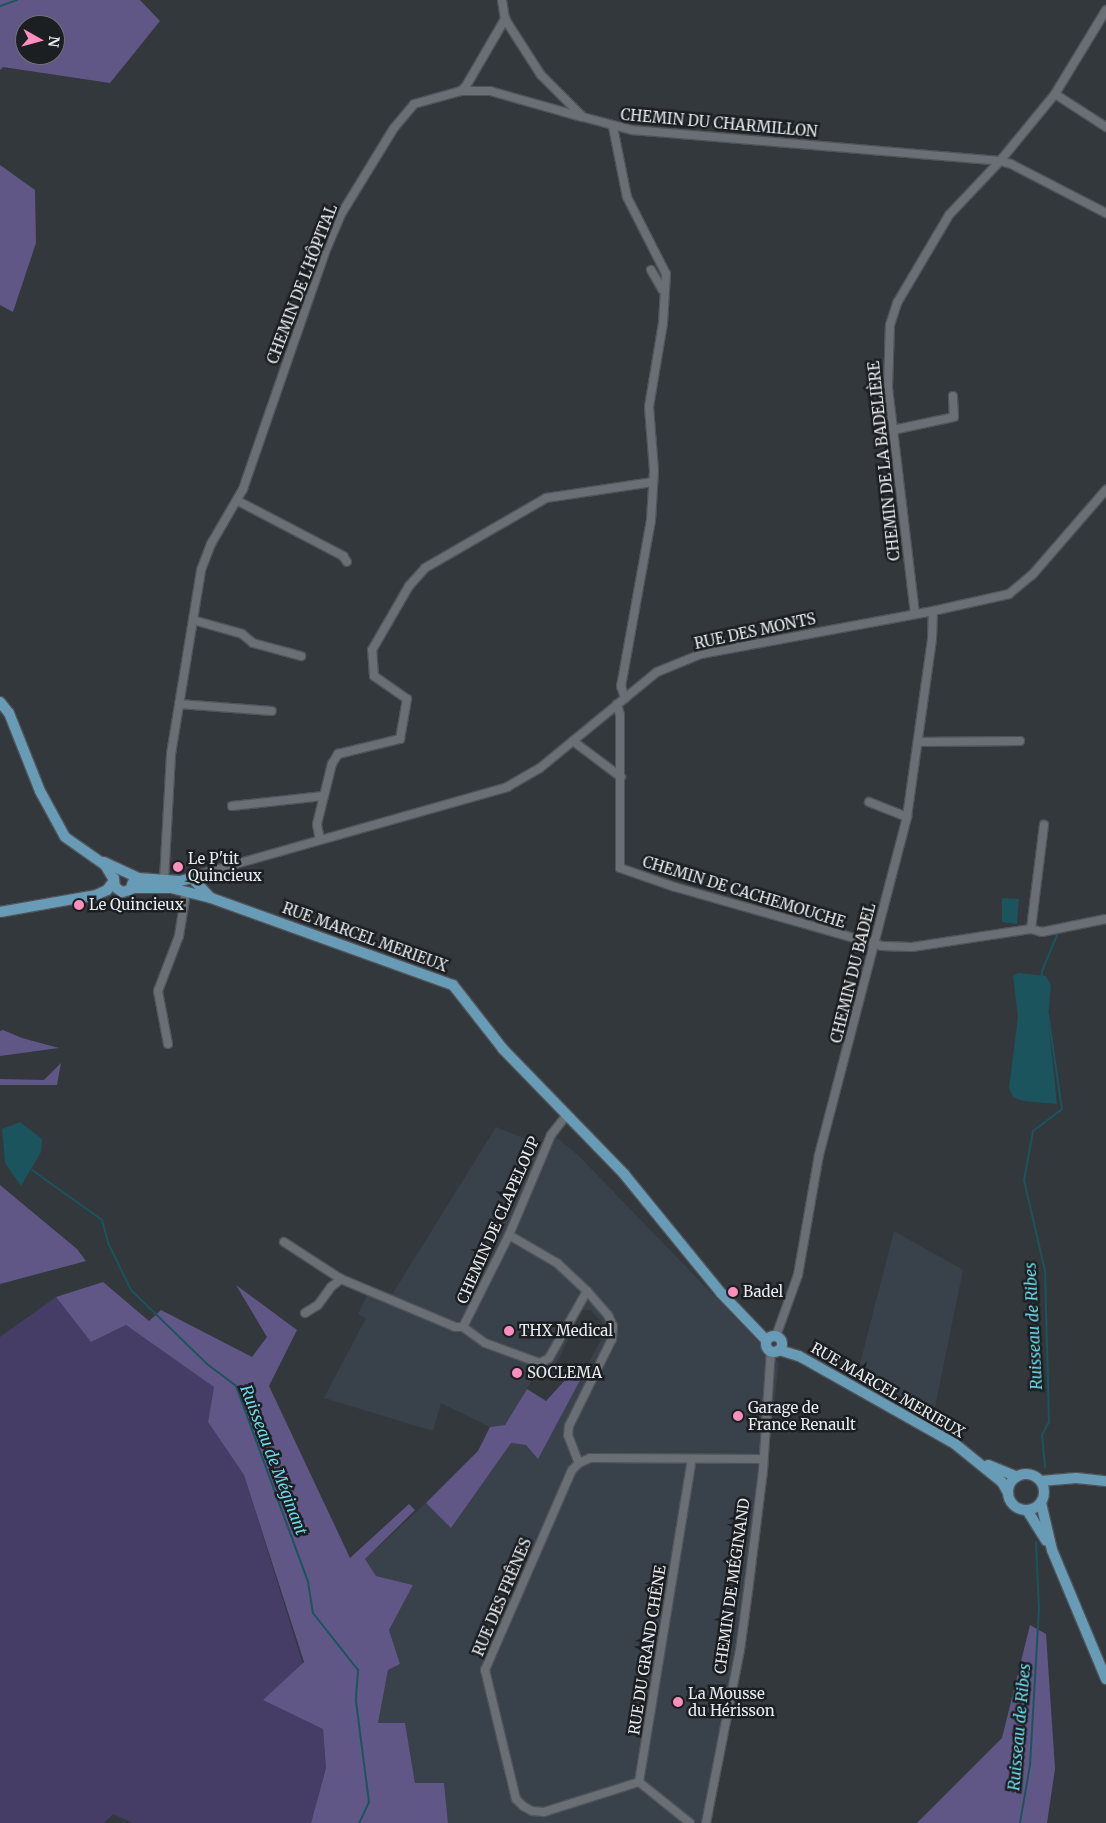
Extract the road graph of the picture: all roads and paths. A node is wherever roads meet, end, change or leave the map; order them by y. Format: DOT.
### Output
graph roads {
  1 [pos="502,0"];
  2 [pos="1106,10"];
  3 [pos="505,18"];
  4 [pos="460,91"];
  5 [pos="1055,94"];
  6 [pos="582,117"];
  7 [pos="613,127"];
  8 [pos="1106,127"];
  9 [pos="1000,161"];
  10 [pos="1106,213"];
  11 [pos="651,270"];
  12 [pos="666,289"];
  13 [pos="953,396"];
  14 [pos="893,430"];
  15 [pos="653,482"];
  16 [pos="1106,490"];
  17 [pos="238,501"];
  18 [pos="347,562"];
  19 [pos="933,612"];
  20 [pos="916,614"];
  21 [pos="193,620"];
  22 [pos="301,656"];
  23 [pos="625,698"];
  24 [pos="0,702"];
  25 [pos="179,704"];
  26 [pos="617,704"];
  27 [pos="272,711"];
  28 [pos="573,741"];
  29 [pos="1020,741"];
  30 [pos="918,742"];
  31 [pos="621,777"];
  32 [pos="323,796"];
  33 [pos="868,802"];
  34 [pos="232,806"];
  35 [pos="907,817"];
  36 [pos="1044,825"];
  37 [pos="320,840"];
  38 [pos="100,862"];
  39 [pos="127,874"];
  40 [pos="164,880"];
  41 [pos="116,884"];
  42 [pos="188,886"];
  43 [pos="132,888"];
  44 [pos="0,912"];
  45 [pos="1106,920"];
  46 [pos="1031,929"];
  47 [pos="874,945"];
  48 [pos="168,1044"];
  49 [pos="566,1116"];
  50 [pos="509,1235"];
  51 [pos="284,1242"];
  52 [pos="341,1279"];
  53 [pos="587,1291"];
  54 [pos="305,1313"];
  55 [pos="463,1327"];
  56 [pos="771,1338"];
  57 [pos="775,1351"];
  58 [pos="692,1459"];
  59 [pos="762,1459"];
  60 [pos="579,1462"];
  61 [pos="980,1462"];
  62 [pos="1017,1477"];
  63 [pos="1073,1478"];
  64 [pos="1041,1481"];
  65 [pos="1106,1481"];
  66 [pos="1008,1493"];
  67 [pos="1043,1499"];
  68 [pos="1027,1510"];
  69 [pos="1052,1550"];
  70 [pos="1102,1661"];
  71 [pos="1106,1680"];
  72 [pos="639,1782"];
  73 [pos="690,1823"];
  74 [pos="706,1823"];
  1 -- 3 [label="street, CHEMIN DU CHARMILLON"];
  2 -- 5 [label="street, CHEMIN DE LA BADELIÈRE"];
  3 -- 4 [label="street"];
  3 -- 6 [label="street, CHEMIN DU CHARMILLON"];
  4 -- 6 [label="street, CHEMIN DE L'HÔPITAL"];
  4 -- 17 [label="street, CHEMIN DE L'HÔPITAL"];
  5 -- 8 [label="street"];
  5 -- 9 [label="street, CHEMIN DE LA BADELIÈRE"];
  6 -- 7 [label="street, CHEMIN DU CHARMILLON"];
  7 -- 9 [label="street, CHEMIN DU CHARMILLON"];
  7 -- 12 [label="street"];
  9 -- 10 [label="street, CHEMIN DU CHARMILLON"];
  9 -- 14 [label="street, CHEMIN DE LA BADELIÈRE"];
  11 -- 12 [label="street"];
  12 -- 15 [label="street"];
  13 -- 14 [label="street"];
  14 -- 20 [label="street, CHEMIN DE LA BADELIÈRE"];
  15 -- 23 [label="street"];
  15 -- 32 [label="street"];
  16 -- 19 [label="street, RUE DES MONTS"];
  17 -- 18 [label="street"];
  17 -- 21 [label="street, CHEMIN DE L'HÔPITAL"];
  19 -- 20 [label="street, RUE DES MONTS"];
  19 -- 30 [label="street, CHEMIN DU BADEL"];
  20 -- 23 [label="street, RUE DES MONTS"];
  21 -- 22 [label="street"];
  21 -- 25 [label="street, CHEMIN DE L'HÔPITAL"];
  23 -- 26 [label="street, RUE DES MONTS"];
  24 -- 38 [label="main road"];
  25 -- 27 [label="street"];
  25 -- 40 [label="street, CHEMIN DE L'HÔPITAL"];
  26 -- 28 [label="street, RUE DES MONTS"];
  26 -- 31 [label="street, CHEMIN DE CACHEMOUCHE"];
  28 -- 31 [label="street"];
  28 -- 37 [label="street, RUE DES MONTS"];
  29 -- 30 [label="street"];
  30 -- 35 [label="street, CHEMIN DU BADEL"];
  31 -- 47 [label="street, CHEMIN DE CACHEMOUCHE"];
  32 -- 34 [label="street"];
  32 -- 37 [label="street"];
  33 -- 35 [label="street"];
  35 -- 47 [label="street, CHEMIN DU BADEL"];
  36 -- 46 [label="street"];
  37 -- 42 [label="street, RUE DES MONTS"];
  38 -- 39 [label="main road, RUE MARCEL MERIEUX"];
  38 -- 41 [label="main road"];
  39 -- 40 [label="main road, RUE MARCEL MERIEUX"];
  39 -- 41 [label="main road"];
  39 -- 43 [label="main road"];
  40 -- 42 [label="main road, RUE MARCEL MERIEUX"];
  41 -- 43 [label="main road, RUE MARCEL MERIEUX"];
  41 -- 44 [label="main road"];
  42 -- 43 [label="main road, RUE MARCEL MERIEUX"];
  42 -- 48 [label="street"];
  42 -- 49 [label="main road, RUE MARCEL MERIEUX"];
  45 -- 46 [label="street"];
  46 -- 47 [label="street"];
  47 -- 56 [label="street, CHEMIN DU BADEL"];
  49 -- 50 [label="street, CHEMIN DE CLAPELOUP"];
  49 -- 56 [label="main road, RUE MARCEL MERIEUX"];
  50 -- 53 [label="street"];
  50 -- 55 [label="street, CHEMIN DE CLAPELOUP"];
  51 -- 52 [label="street, CHEMIN DE CLAPELOUP"];
  52 -- 54 [label="street"];
  52 -- 55 [label="street, CHEMIN DE CLAPELOUP"];
  53 -- 55 [label="street"];
  53 -- 60 [label="street"];
  56 -- 57 [label="main road"];
  57 -- 59 [label="street, CHEMIN DE MÉGINAND"];
  57 -- 61 [label="main road, RUE MARCEL MERIEUX"];
  58 -- 59 [label="street"];
  58 -- 60 [label="street"];
  58 -- 72 [label="street, RUE DU GRAND CHÊNE"];
  59 -- 74 [label="street, CHEMIN DE MÉGINAND"];
  60 -- 72 [label="street, RUE DES FRÊNES"];
  61 -- 62 [label="main road, RUE MARCEL MERIEUX"];
  61 -- 66 [label="main road, RUE MARCEL MERIEUX"];
  62 -- 64 [label="main road"];
  62 -- 66 [label="main road"];
  63 -- 64 [label="main road"];
  63 -- 65 [label="main road"];
  63 -- 67 [label="main road"];
  64 -- 67 [label="main road"];
  66 -- 68 [label="main road"];
  67 -- 68 [label="main road"];
  67 -- 69 [label="main road"];
  68 -- 69 [label="main road"];
  69 -- 70 [label="main road"];
  70 -- 71 [label="main road"];
  72 -- 73 [label="street"];
}
